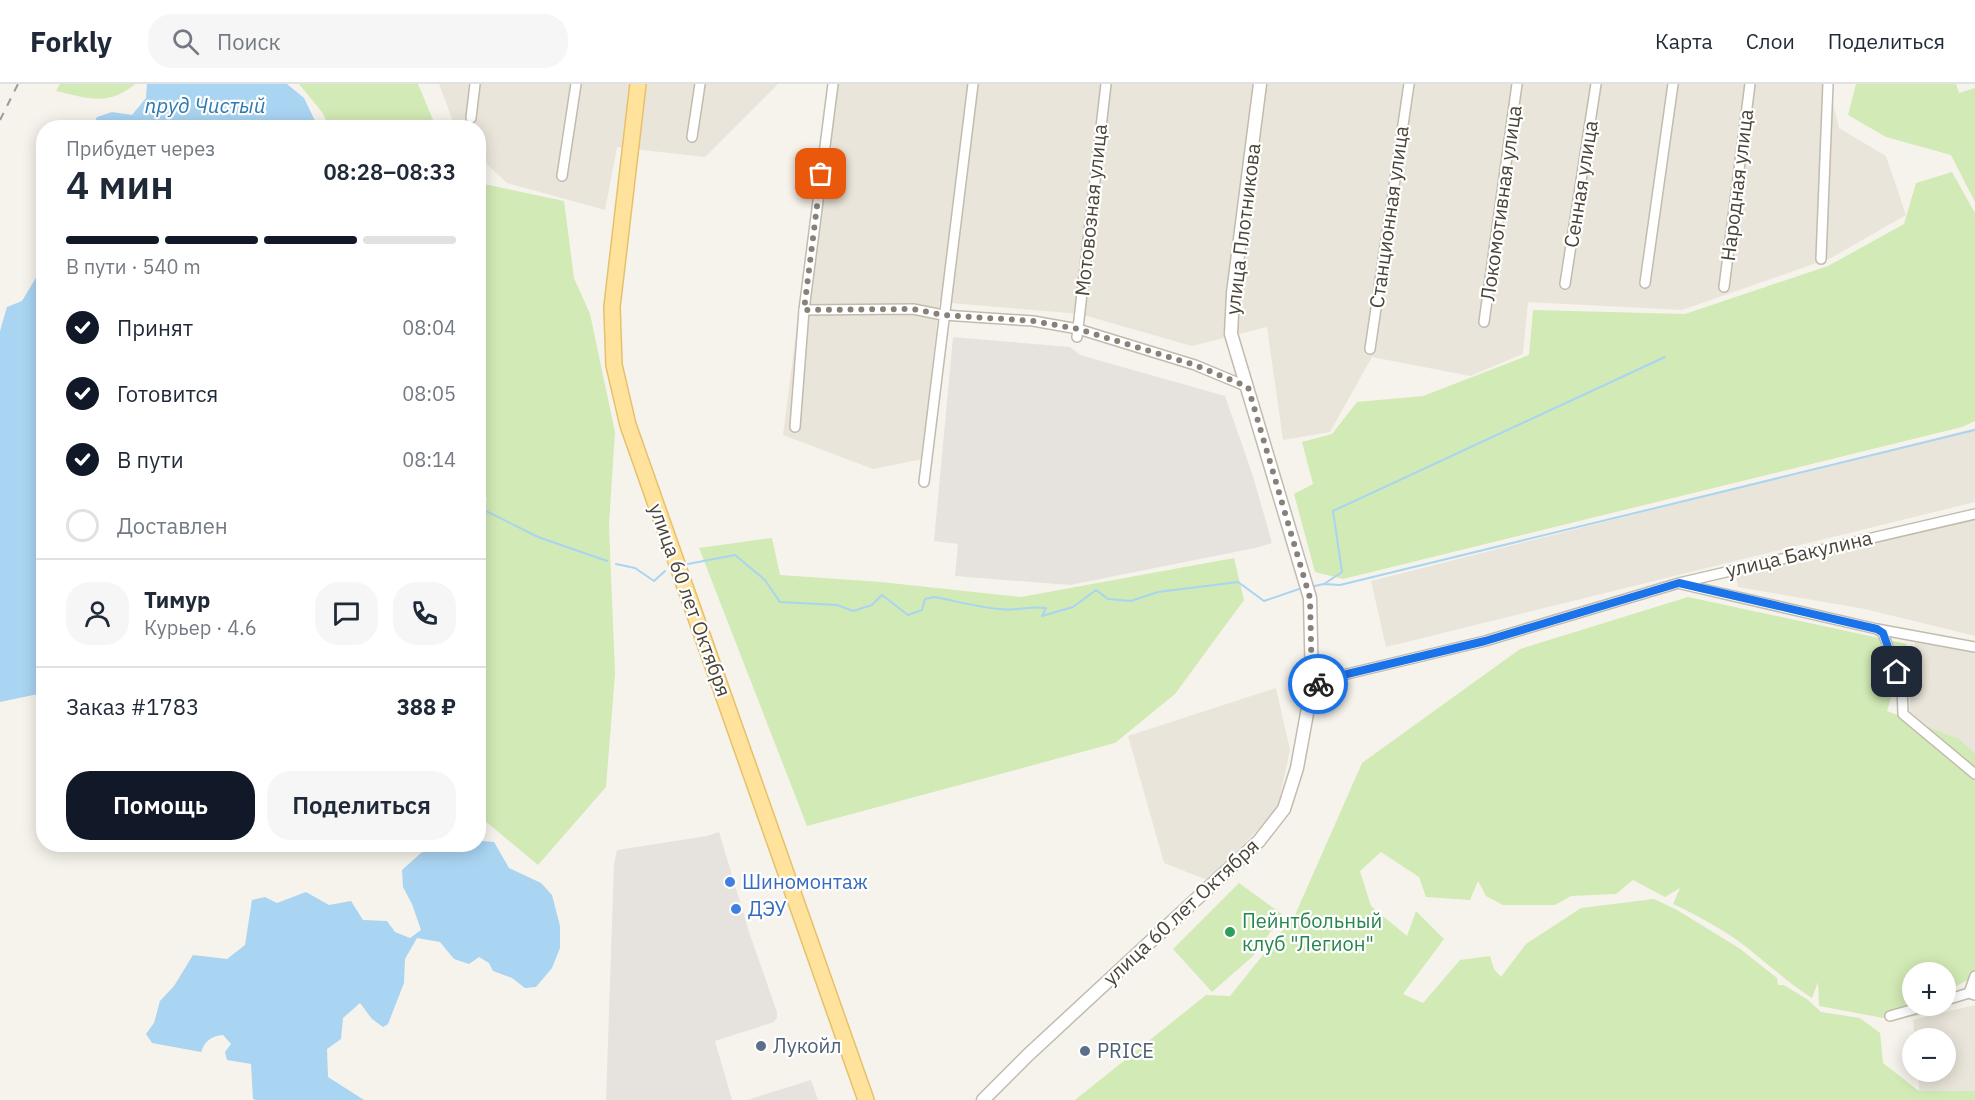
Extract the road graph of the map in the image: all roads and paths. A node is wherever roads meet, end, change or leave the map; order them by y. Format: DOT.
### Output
graph roads {
  1 [pos="475,84"];
  2 [pos="576,84"];
  3 [pos="638,84"];
  4 [pos="700,84"];
  5 [pos="833,84"];
  6 [pos="973,84"];
  7 [pos="1106,84"];
  8 [pos="1260,84"];
  9 [pos="1409,84"];
  10 [pos="1517,84"];
  11 [pos="1596,84"];
  12 [pos="1673,84"];
  13 [pos="1750,84"];
  14 [pos="1828,84"];
  15 [pos="471,118"];
  16 [pos="692,137"];
  17 [pos="562,176"];
  18 [pos="1821,259"];
  19 [pos="1645,283"];
  20 [pos="1566,284"];
  21 [pos="1724,287"];
  22 [pos="804,310"];
  23 [pos="943,315"];
  24 [pos="1484,322"];
  25 [pos="1078,333"];
  26 [pos="1370,349"];
  27 [pos="1248,387"];
  28 [pos="795,426"];
  29 [pos="924,482"];
  30 [pos="1975,514"];
  31 [pos="1679,583"];
  32 [pos="1877,629"];
  33 [pos="1975,647"];
  34 [pos="1312,686"];
  35 [pos="1975,774"];
  36 [pos="1975,976"];
  37 [pos="1972,994"];
  38 [pos="1956,998"];
  39 [pos="1902,1013"];
  40 [pos="1890,1016"];
  41 [pos="866,1100"];
  42 [pos="983,1100"];
  1 -- 15 [label="street"];
  2 -- 17 [label="street"];
  3 -- 41 [label="main road, улица 60 лет Октября"];
  4 -- 16 [label="street"];
  5 -- 22 [label="street"];
  6 -- 23 [label="street"];
  7 -- 25 [label="street, Мотовозная улица"];
  8 -- 27 [label="street, улица Плотникова"];
  9 -- 26 [label="street, Станционная улица"];
  10 -- 24 [label="street, Локомотивная улица"];
  11 -- 20 [label="street, Сенная улица"];
  12 -- 19 [label="street"];
  13 -- 21 [label="street, Народная улица"];
  14 -- 18 [label="street"];
  22 -- 23 [label="street"];
  22 -- 28 [label="street"];
  23 -- 25 [label="street"];
  23 -- 29 [label="street"];
  25 -- 27 [label="street"];
  27 -- 34 [label="street, улица Плотникова"];
  30 -- 31 [label="street, улица Бакулина"];
  31 -- 32 [label="street"];
  31 -- 34 [label="street, улица Бакулина"];
  32 -- 33 [label="street"];
  32 -- 35 [label="street"];
  34 -- 42 [label="street, улица 60 лет Октября"];
  36 -- 37 [label="street"];
  37 -- 38 [label="street"];
  39 -- 40 [label="street"];
}
